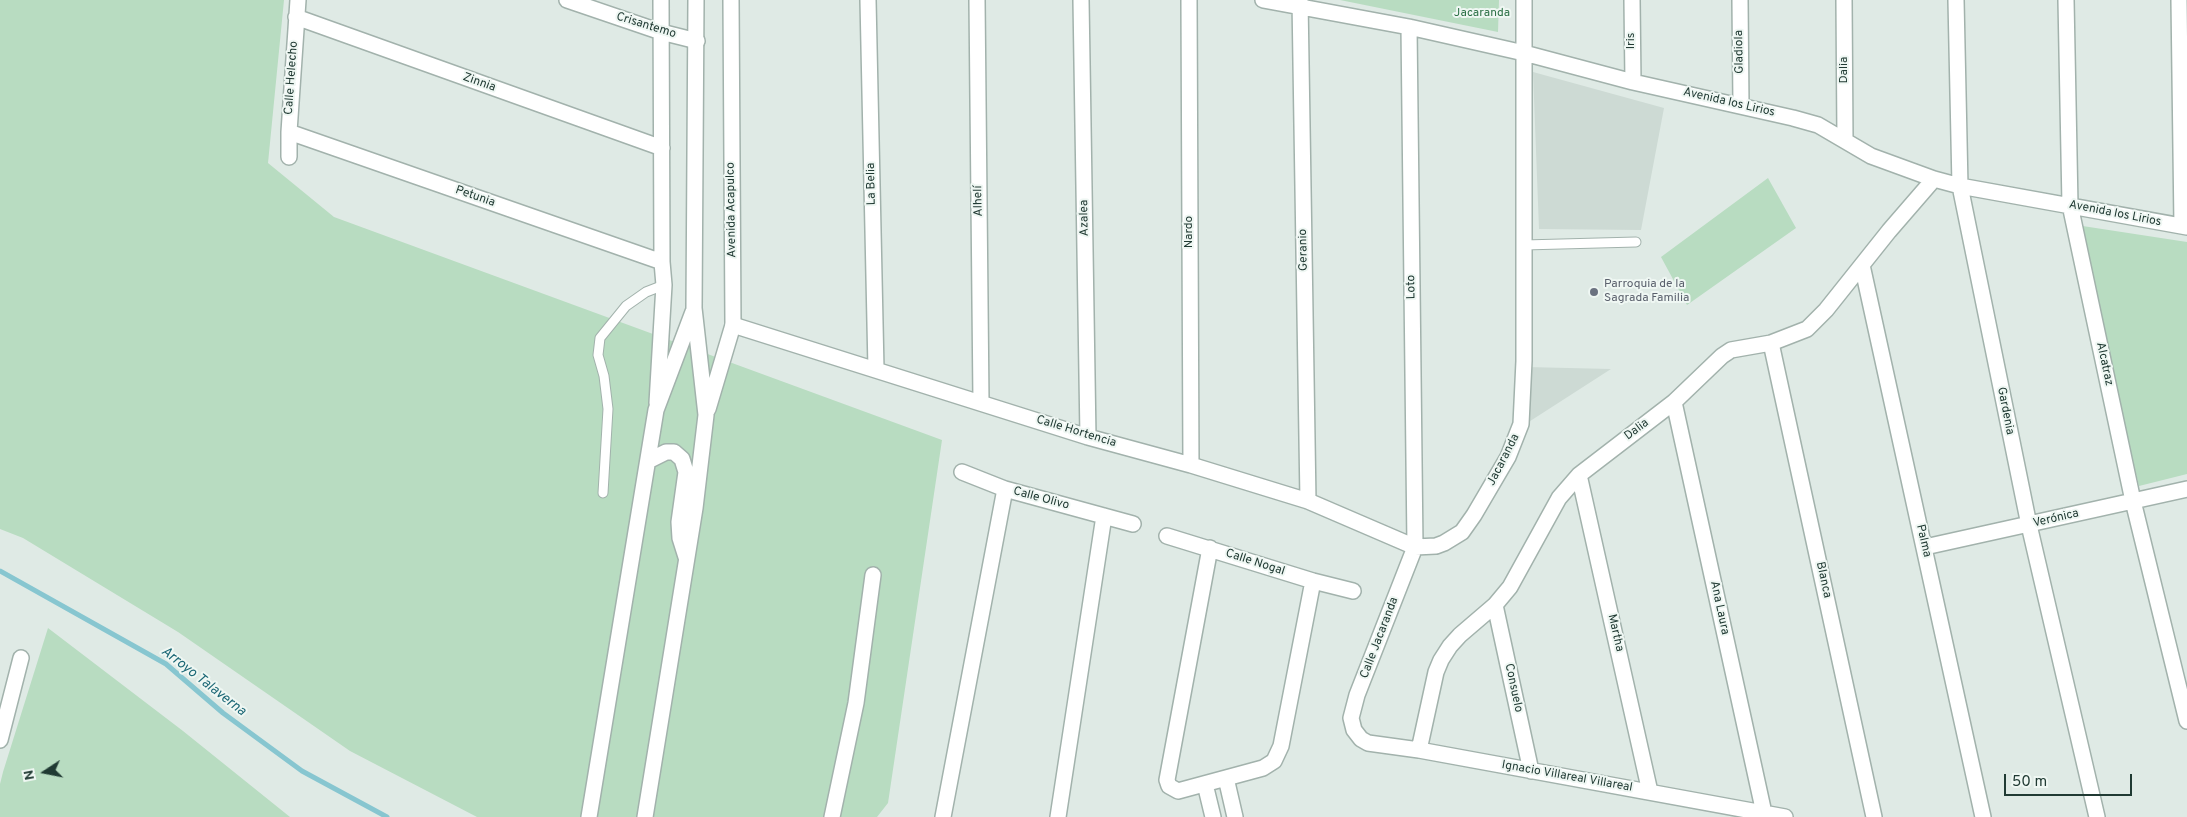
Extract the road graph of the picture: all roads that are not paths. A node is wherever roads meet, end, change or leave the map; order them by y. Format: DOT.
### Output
graph roads {
  1 [pos="298,0"];
  2 [pos="566,0"];
  3 [pos="661,0"];
  4 [pos="696,0"];
  5 [pos="730,0"];
  6 [pos="868,0"];
  7 [pos="977,0"];
  8 [pos="1081,0"];
  9 [pos="1189,0"];
  10 [pos="1263,0"];
  11 [pos="1524,0"];
  12 [pos="1632,0"];
  13 [pos="1740,0"];
  14 [pos="1844,0"];
  15 [pos="1956,0"];
  16 [pos="2066,0"];
  17 [pos="2179,0"];
  18 [pos="1300,3"];
  19 [pos="296,17"];
  20 [pos="1410,27"];
  21 [pos="661,32"];
  22 [pos="697,41"];
  23 [pos="1524,53"];
  24 [pos="1633,82"];
  25 [pos="1741,105"];
  26 [pos="289,132"];
  27 [pos="1845,140"];
  28 [pos="662,148"];
  29 [pos="289,157"];
  30 [pos="1934,179"];
  31 [pos="1960,186"];
  32 [pos="2070,205"];
  33 [pos="2184,227"];
  34 [pos="1636,242"];
  35 [pos="1524,245"];
  36 [pos="662,262"];
  37 [pos="1862,266"];
  38 [pos="664,285"];
  39 [pos="694,308"];
  40 [pos="734,325"];
  41 [pos="1771,343"];
  42 [pos="876,369"];
  43 [pos="981,401"];
  44 [pos="1674,402"];
  45 [pos="656,410"];
  46 [pos="706,415"];
  47 [pos="1088,437"];
  48 [pos="648,461"];
  49 [pos="1191,465"];
  50 [pos="962,472"];
  51 [pos="1579,475"];
  52 [pos="1005,489"];
  53 [pos="2187,489"];
  54 [pos="603,494"];
  55 [pos="1308,501"];
  56 [pos="2133,501"];
  57 [pos="1104,516"];
  58 [pos="1133,524"];
  59 [pos="2028,525"];
  60 [pos="1166,536"];
  61 [pos="1415,547"];
  62 [pos="1925,547"];
  63 [pos="1210,548"];
  64 [pos="687,561"];
  65 [pos="873,574"];
  66 [pos="1313,581"];
  67 [pos="1353,591"];
  68 [pos="1495,605"];
  69 [pos="21,658"];
  70 [pos="2187,721"];
  71 [pos="1354,730"];
  72 [pos="0,740"];
  73 [pos="1419,750"];
  74 [pos="1531,771"];
  75 [pos="1226,778"];
  76 [pos="1205,784"];
  77 [pos="1650,792"];
  78 [pos="1764,813"];
  79 [pos="588,817"];
  80 [pos="645,817"];
  81 [pos="832,817"];
  82 [pos="943,817"];
  83 [pos="1058,817"];
  84 [pos="1213,817"];
  85 [pos="1235,817"];
  86 [pos="1785,817"];
  87 [pos="1874,817"];
  88 [pos="1983,817"];
  89 [pos="2097,817"];
  1 -- 19 [label="street, Calle Helecho"];
  2 -- 21 [label="street, Crisantemo"];
  3 -- 21 [label="street"];
  4 -- 22 [label="street"];
  5 -- 40 [label="street, Avenida Acapulco"];
  6 -- 42 [label="street, La Belia"];
  7 -- 43 [label="street, Alhelí"];
  8 -- 47 [label="street, Azalea"];
  9 -- 49 [label="street, Nardo"];
  10 -- 18 [label="street, Avenida los Lirios"];
  11 -- 23 [label="street, Jacaranda"];
  12 -- 24 [label="street, Iris"];
  13 -- 25 [label="street, Gladiola"];
  14 -- 27 [label="street, Dalia"];
  15 -- 31 [label="street, Gardenia"];
  16 -- 32 [label="street, Alcatraz"];
  17 -- 33 [label="street"];
  18 -- 20 [label="street, Avenida los Lirios"];
  18 -- 55 [label="street, Geranio"];
  19 -- 26 [label="street, Calle Helecho"];
  19 -- 28 [label="street, Zinnia"];
  20 -- 23 [label="street, Avenida los Lirios"];
  20 -- 61 [label="street, Loto"];
  21 -- 22 [label="street, Crisantemo"];
  21 -- 28 [label="street"];
  22 -- 39 [label="street"];
  23 -- 24 [label="street, Avenida los Lirios"];
  23 -- 35 [label="street, Jacaranda"];
  24 -- 25 [label="street, Avenida los Lirios"];
  25 -- 27 [label="street, Avenida los Lirios"];
  26 -- 29 [label="street, Calle Helecho"];
  26 -- 36 [label="street, Petunia"];
  27 -- 30 [label="street, Avenida los Lirios"];
  28 -- 36 [label="street"];
  30 -- 31 [label="street, Avenida los Lirios"];
  30 -- 37 [label="street, Dalia"];
  31 -- 32 [label="street, Avenida los Lirios"];
  31 -- 59 [label="street, Gardenia"];
  32 -- 33 [label="street, Avenida los Lirios"];
  32 -- 56 [label="street, Alcatraz"];
  34 -- 35 [label="lane"];
  35 -- 61 [label="street, Jacaranda"];
  36 -- 38 [label="street"];
  37 -- 41 [label="street, Dalia"];
  37 -- 62 [label="street, Palma"];
  38 -- 45 [label="street"];
  38 -- 54 [label="lane"];
  39 -- 45 [label="street"];
  39 -- 46 [label="street"];
  40 -- 42 [label="street, Calle Hortencia"];
  40 -- 46 [label="street, Avenida Acapulco"];
  41 -- 44 [label="street, Dalia"];
  41 -- 87 [label="street, Blanca"];
  42 -- 43 [label="street, Calle Hortencia"];
  43 -- 47 [label="street, Calle Hortencia"];
  44 -- 51 [label="street, Dalia"];
  44 -- 78 [label="street, Ana Laura"];
  45 -- 48 [label="street"];
  46 -- 64 [label="street"];
  47 -- 49 [label="street, Calle Hortencia"];
  48 -- 64 [label="street"];
  48 -- 79 [label="street"];
  49 -- 55 [label="street, Calle Hortencia"];
  50 -- 52 [label="street"];
  51 -- 68 [label="street, Dalia"];
  51 -- 77 [label="street, Martha"];
  52 -- 57 [label="street, Calle Olivo"];
  52 -- 82 [label="street, Calle Olivo"];
  53 -- 56 [label="street, Verónica"];
  55 -- 61 [label="street, Calle Hortencia"];
  56 -- 59 [label="street, Verónica"];
  56 -- 70 [label="street, Alcatraz"];
  57 -- 58 [label="street, Calle Olivo"];
  57 -- 83 [label="street"];
  59 -- 62 [label="street, Verónica"];
  59 -- 89 [label="street, Gardenia"];
  60 -- 63 [label="street"];
  61 -- 71 [label="street, Calle Jacaranda"];
  62 -- 88 [label="street, Palma"];
  63 -- 66 [label="street, Calle Nogal"];
  63 -- 76 [label="street, Calle Nogal"];
  64 -- 80 [label="street"];
  65 -- 81 [label="street"];
  66 -- 67 [label="street"];
  66 -- 75 [label="street, Calle Nogal"];
  68 -- 73 [label="street, Dalia"];
  68 -- 74 [label="street, Consuelo"];
  69 -- 72 [label="street"];
  71 -- 73 [label="street, Ignacio Villareal Villareal"];
  73 -- 74 [label="street, Ignacio Villareal Villareal"];
  74 -- 77 [label="street, Ignacio Villareal Villareal"];
  75 -- 76 [label="street, Calle Nogal"];
  75 -- 85 [label="street"];
  76 -- 84 [label="street"];
  77 -- 78 [label="street, Ignacio Villareal Villareal"];
  78 -- 86 [label="street, Ignacio Villareal Villareal"];
}
